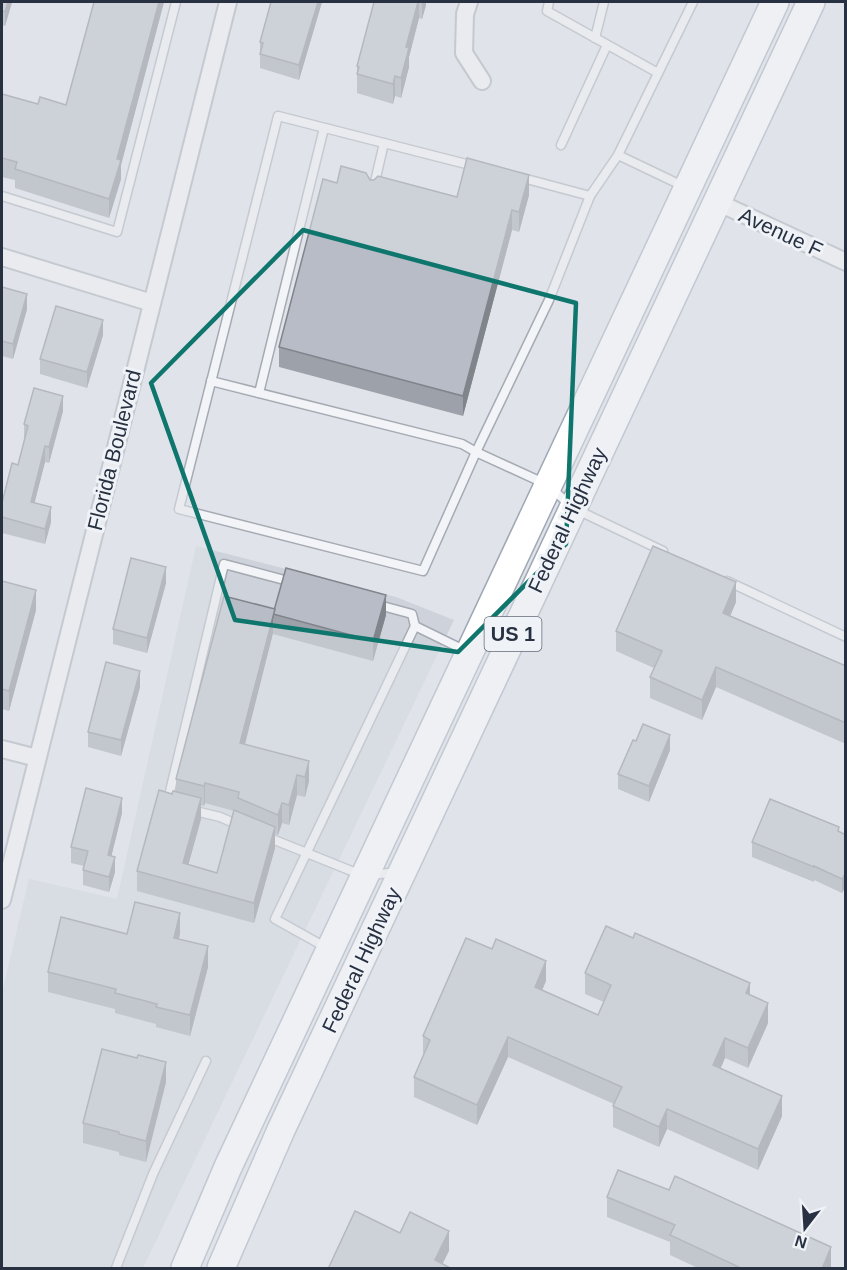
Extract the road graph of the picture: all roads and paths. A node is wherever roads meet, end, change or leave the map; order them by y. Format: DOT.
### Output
graph roads {
  1 [pos="176,2"];
  2 [pos="228,2"];
  3 [pos="469,2"];
  4 [pos="549,2"];
  5 [pos="604,2"];
  6 [pos="693,2"];
  7 [pos="775,2"];
  8 [pos="811,2"];
  9 [pos="595,38"];
  10 [pos="607,45"];
  11 [pos="658,73"];
  12 [pos="482,81"];
  13 [pos="324,128"];
  14 [pos="384,143"];
  15 [pos="561,146"];
  16 [pos="618,155"];
  17 [pos="484,168"];
  18 [pos="507,174"];
  19 [pos="687,188"];
  20 [pos="372,194"];
  21 [pos="2,196"];
  22 [pos="590,196"];
  23 [pos="717,202"];
  24 [pos="2,257"];
  25 [pos="846,262"];
  26 [pos="152,303"];
  27 [pos="211,381"];
  28 [pos="259,393"];
  29 [pos="476,452"];
  30 [pos="548,485"];
  31 [pos="573,508"];
  32 [pos="670,554"];
  33 [pos="719,577"];
  34 [pos="301,585"];
  35 [pos="368,602"];
  36 [pos="415,626"];
  37 [pos="846,637"];
  38 [pos="469,652"];
  39 [pos="2,749"];
  40 [pos="37,758"];
  41 [pos="252,831"];
  42 [pos="262,835"];
  43 [pos="306,854"];
  44 [pos="402,871"];
  45 [pos="364,876"];
  46 [pos="2,900"];
  47 [pos="330,949"];
  48 [pos="206,1061"];
  49 [pos="116,1269"];
  50 [pos="185,1269"];
  51 [pos="220,1269"];
  1 -- 21 [label="lane"];
  2 -- 26 [label="street, Florida Boulevard"];
  3 -- 12 [label="street"];
  4 -- 9 [label="lane"];
  5 -- 9 [label="lane"];
  6 -- 11 [label="lane"];
  7 -- 19 [label="main road, Federal Highway / US 1"];
  8 -- 23 [label="main road, Federal Highway / US 1"];
  9 -- 10 [label="lane"];
  10 -- 11 [label="lane"];
  10 -- 15 [label="lane"];
  11 -- 16 [label="lane"];
  13 -- 14 [label="lane"];
  13 -- 27 [label="lane"];
  13 -- 28 [label="lane"];
  14 -- 17 [label="lane"];
  14 -- 20 [label="lane"];
  16 -- 19 [label="lane"];
  16 -- 22 [label="lane"];
  18 -- 22 [label="lane"];
  19 -- 30 [label="main road, Federal Highway / US 1"];
  22 -- 29 [label="lane"];
  23 -- 25 [label="street, Avenue F"];
  23 -- 31 [label="main road, Federal Highway / US 1"];
  24 -- 26 [label="street"];
  26 -- 40 [label="street, Florida Boulevard"];
  27 -- 28 [label="lane"];
  27 -- 29 [label="lane"];
  28 -- 29 [label="lane"];
  29 -- 30 [label="lane"];
  30 -- 31 [label="lane"];
  30 -- 38 [label="main road, Federal Highway / US 1"];
  31 -- 32 [label="lane"];
  31 -- 44 [label="main road, Federal Highway / US 1"];
  33 -- 37 [label="lane"];
  34 -- 41 [label="lane"];
  35 -- 36 [label="lane"];
  36 -- 38 [label="lane"];
  36 -- 43 [label="lane"];
  38 -- 45 [label="main road, Federal Highway / US 1"];
  39 -- 40 [label="street"];
  40 -- 46 [label="street, Florida Boulevard"];
  42 -- 43 [label="lane"];
  43 -- 45 [label="lane"];
  43 -- 47 [label="lane"];
  44 -- 45 [label="lane"];
  44 -- 51 [label="main road, Federal Highway / US 1"];
  45 -- 47 [label="main road, Federal Highway / US 1"];
  47 -- 50 [label="main road, Federal Highway / US 1"];
  48 -- 49 [label="lane"];
}
